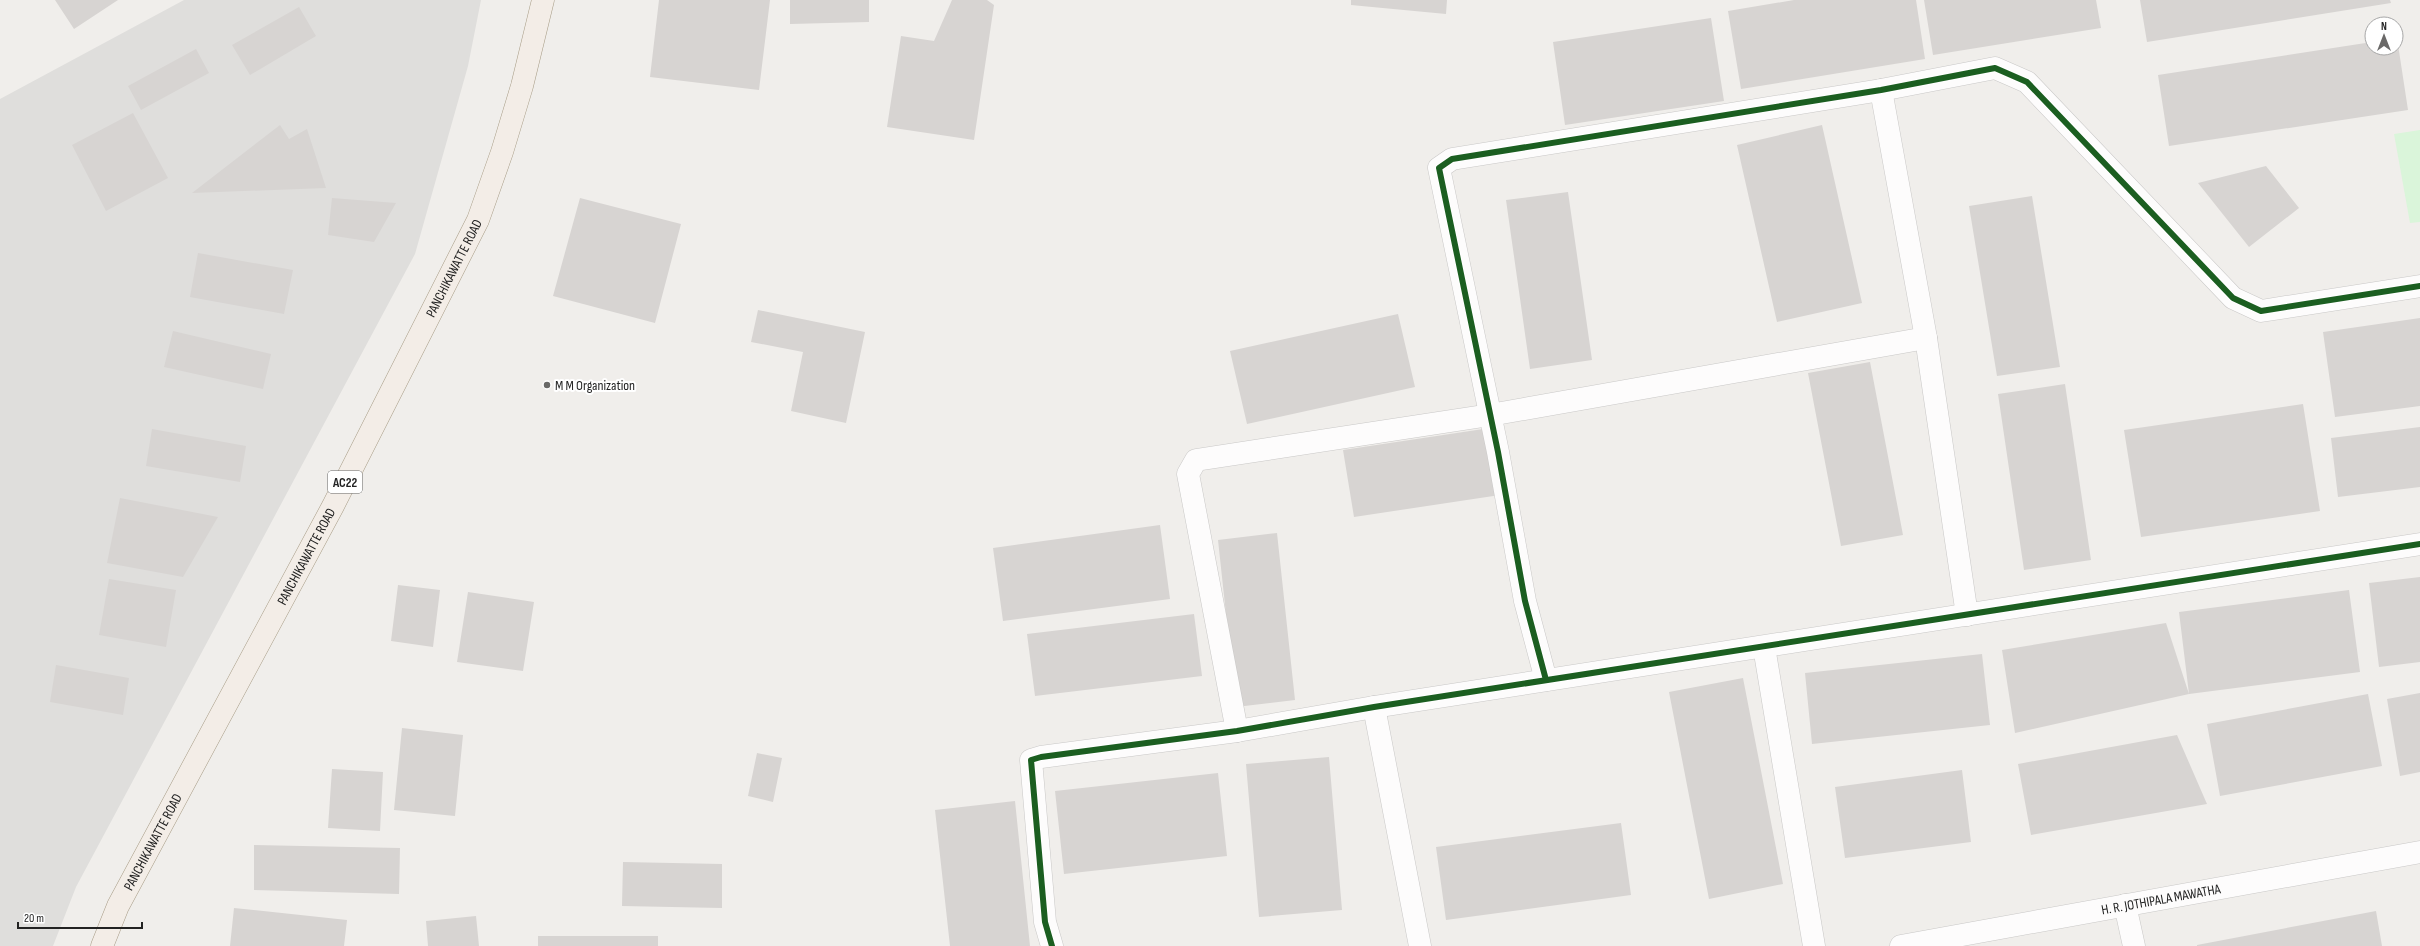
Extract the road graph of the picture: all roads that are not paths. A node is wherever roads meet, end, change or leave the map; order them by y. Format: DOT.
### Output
graph roads {
  1 [pos="543,0"];
  2 [pos="1881,90"];
  3 [pos="2420,286"];
  4 [pos="1926,338"];
  5 [pos="1490,415"];
  6 [pos="2420,544"];
  7 [pos="1967,615"];
  8 [pos="1764,648"];
  9 [pos="1546,680"];
  10 [pos="1374,707"];
  11 [pos="1237,731"];
  12 [pos="2420,852"];
  13 [pos="2125,905"];
  14 [pos="102,946"];
  15 [pos="1052,946"];
  16 [pos="1420,946"];
  17 [pos="1814,946"];
  18 [pos="1901,946"];
  19 [pos="2134,946"];
  1 -- 14 [label="main road, PANCHIKAWATTE ROAD / AC22"];
  2 -- 3 [label="street"];
  2 -- 4 [label="street"];
  2 -- 5 [label="street"];
  4 -- 5 [label="street"];
  4 -- 7 [label="street"];
  5 -- 9 [label="street"];
  5 -- 11 [label="street"];
  6 -- 7 [label="street"];
  7 -- 8 [label="street"];
  8 -- 9 [label="street"];
  8 -- 17 [label="street"];
  9 -- 10 [label="street"];
  10 -- 11 [label="street"];
  10 -- 16 [label="street"];
  11 -- 15 [label="street"];
  12 -- 13 [label="street, H. R. JOTHIPALA MAWATHA"];
  13 -- 18 [label="street, H. R. JOTHIPALA MAWATHA"];
  13 -- 19 [label="street"];
}
